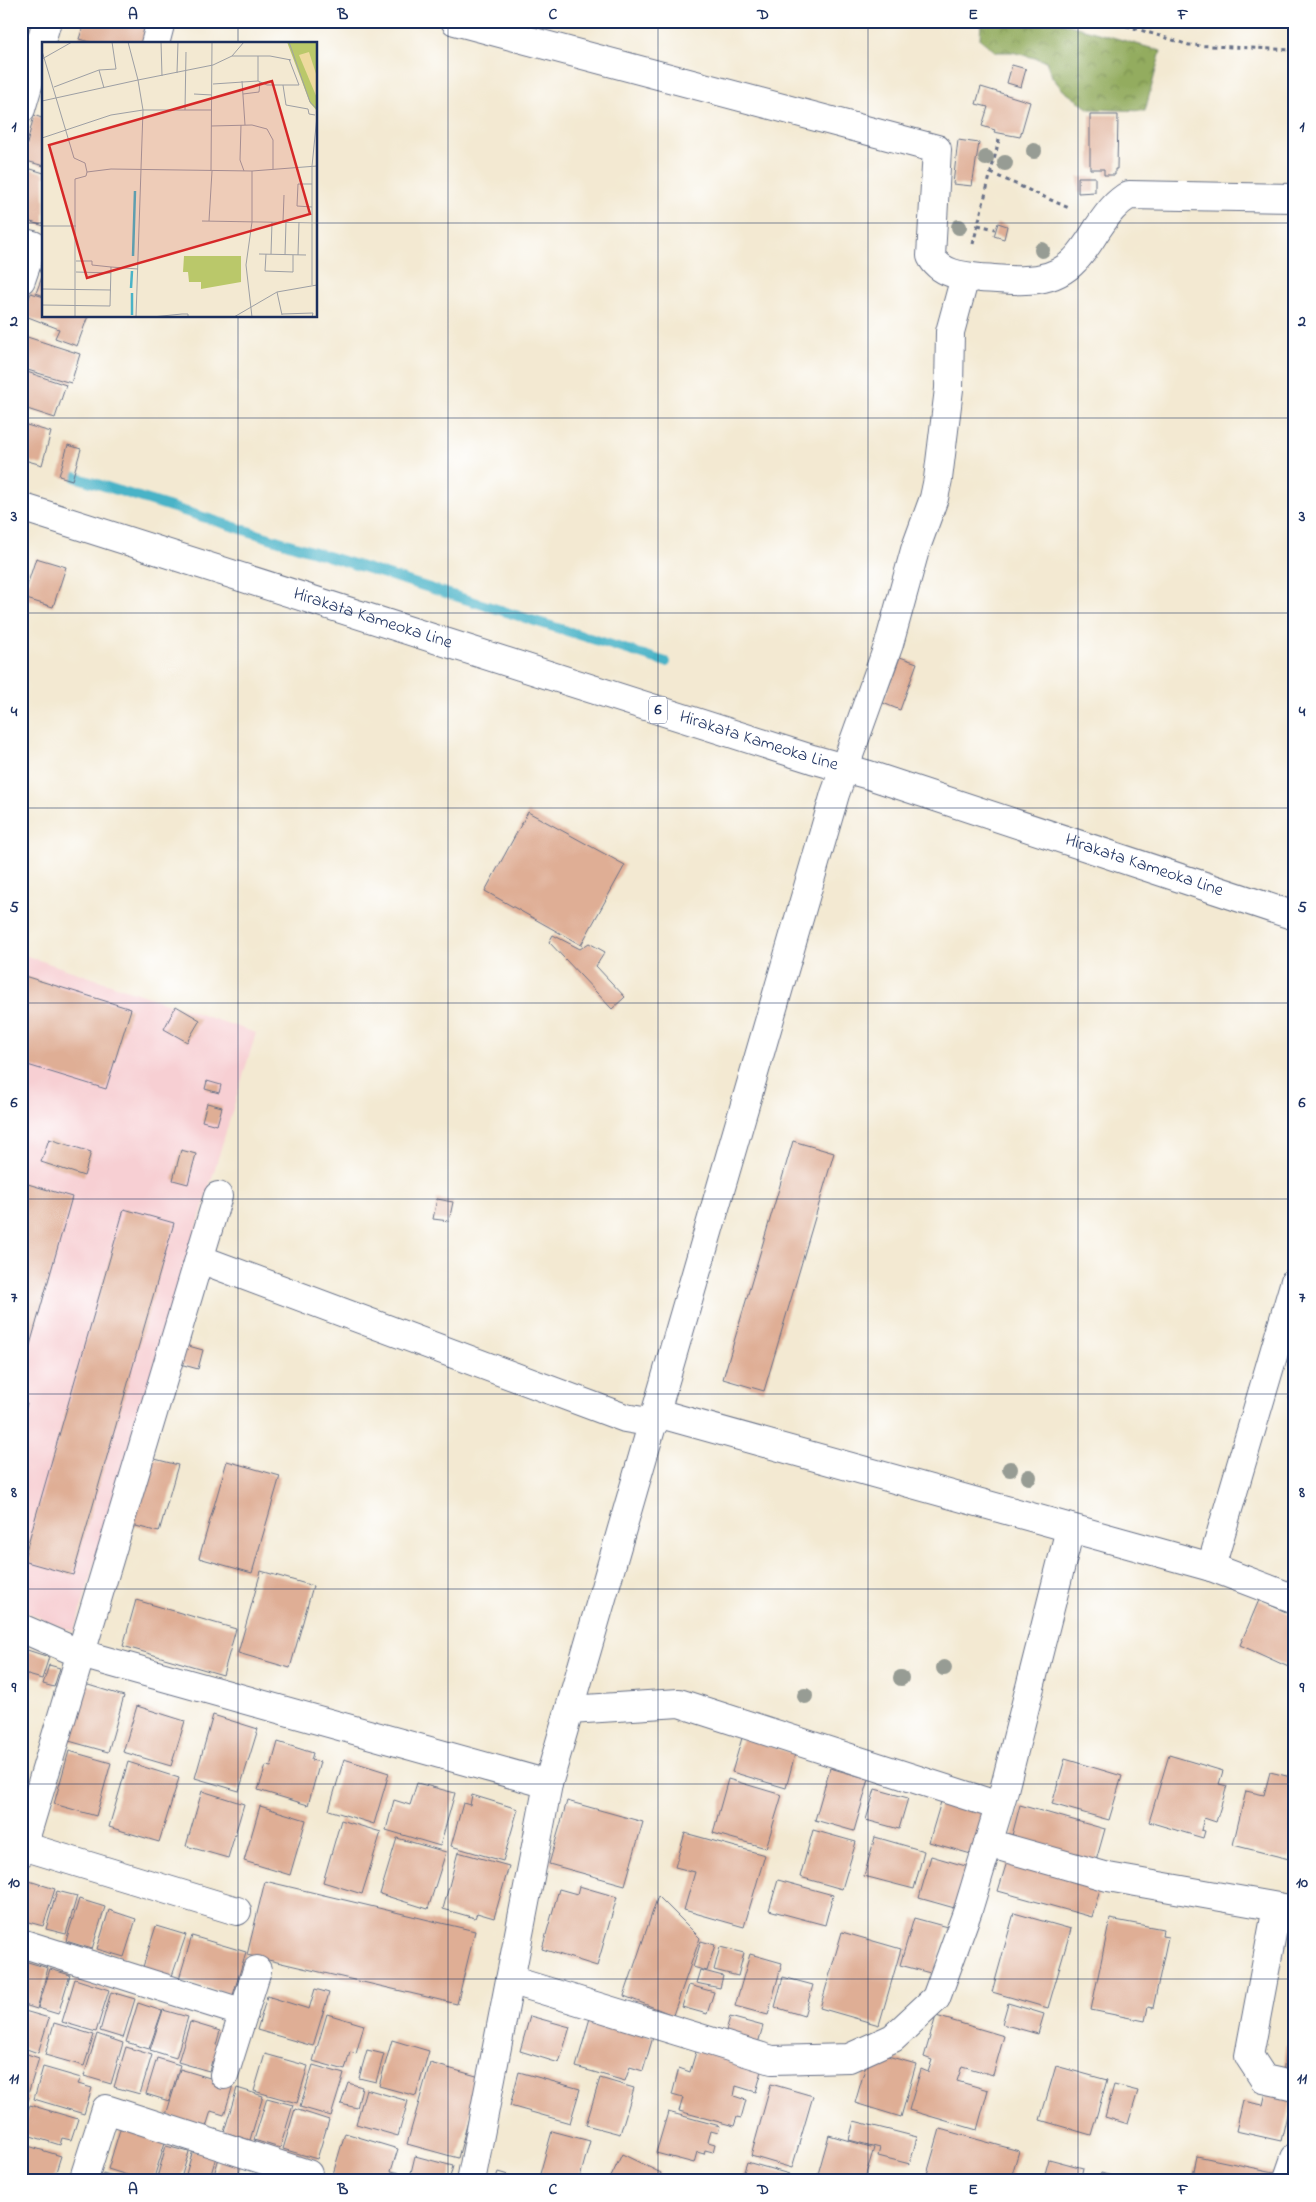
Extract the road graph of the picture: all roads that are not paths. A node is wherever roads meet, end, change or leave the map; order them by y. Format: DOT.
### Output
graph roads {
  1 [pos="47,21"];
  2 [pos="161,21"];
  3 [pos="455,21"];
  4 [pos="509,28"];
  5 [pos="156,42"];
  6 [pos="21,109"];
  7 [pos="1295,198"];
  8 [pos="33,246"];
  9 [pos="965,277"];
  10 [pos="21,280"];
  11 [pos="21,507"];
  12 [pos="844,768"];
  13 [pos="1295,916"];
  14 [pos="218,1196"];
  15 [pos="200,1259"];
  16 [pos="1295,1281"];
  17 [pos="1287,1337"];
  18 [pos="656,1418"];
  19 [pos="1070,1529"];
  20 [pos="1211,1567"];
  21 [pos="1295,1599"];
  22 [pos="21,1628"];
  23 [pos="82,1654"];
  24 [pos="570,1710"];
  25 [pos="548,1784"];
  26 [pos="999,1806"];
  27 [pos="23,1841"];
  28 [pos="988,1843"];
  29 [pos="1286,1909"];
  30 [pos="237,1911"];
  31 [pos="21,1943"];
  32 [pos="257,1970"];
  33 [pos="510,1980"];
  34 [pos="244,2013"];
  35 [pos="224,2075"];
  36 [pos="1295,2086"];
  37 [pos="1295,2158"];
  38 [pos="83,2181"];
  39 [pos="306,2181"];
  40 [pos="471,2181"];
  41 [pos="1287,2181"];
  1 -- 6 [label="street"];
  2 -- 5 [label="street"];
  3 -- 4 [label="street"];
  4 -- 9 [label="street"];
  7 -- 9 [label="street"];
  8 -- 10 [label="street"];
  9 -- 12 [label="street"];
  11 -- 12 [label="street, Hirakata Kameoka Line / 6"];
  12 -- 13 [label="street, Hirakata Kameoka Line / 6"];
  12 -- 18 [label="street"];
  14 -- 15 [label="street"];
  15 -- 18 [label="street"];
  15 -- 23 [label="street"];
  16 -- 17 [label="street"];
  17 -- 20 [label="street"];
  18 -- 19 [label="street"];
  18 -- 24 [label="street"];
  19 -- 20 [label="street"];
  19 -- 26 [label="street"];
  20 -- 21 [label="street"];
  22 -- 23 [label="street"];
  23 -- 25 [label="street"];
  23 -- 27 [label="street"];
  24 -- 25 [label="street"];
  24 -- 26 [label="street"];
  25 -- 33 [label="street"];
  26 -- 28 [label="street"];
  27 -- 30 [label="street"];
  28 -- 29 [label="street"];
  28 -- 33 [label="street"];
  29 -- 36 [label="street"];
  31 -- 34 [label="street"];
  32 -- 34 [label="street"];
  33 -- 40 [label="street"];
  34 -- 35 [label="street"];
  37 -- 41 [label="street"];
  38 -- 39 [label="street"];
}
